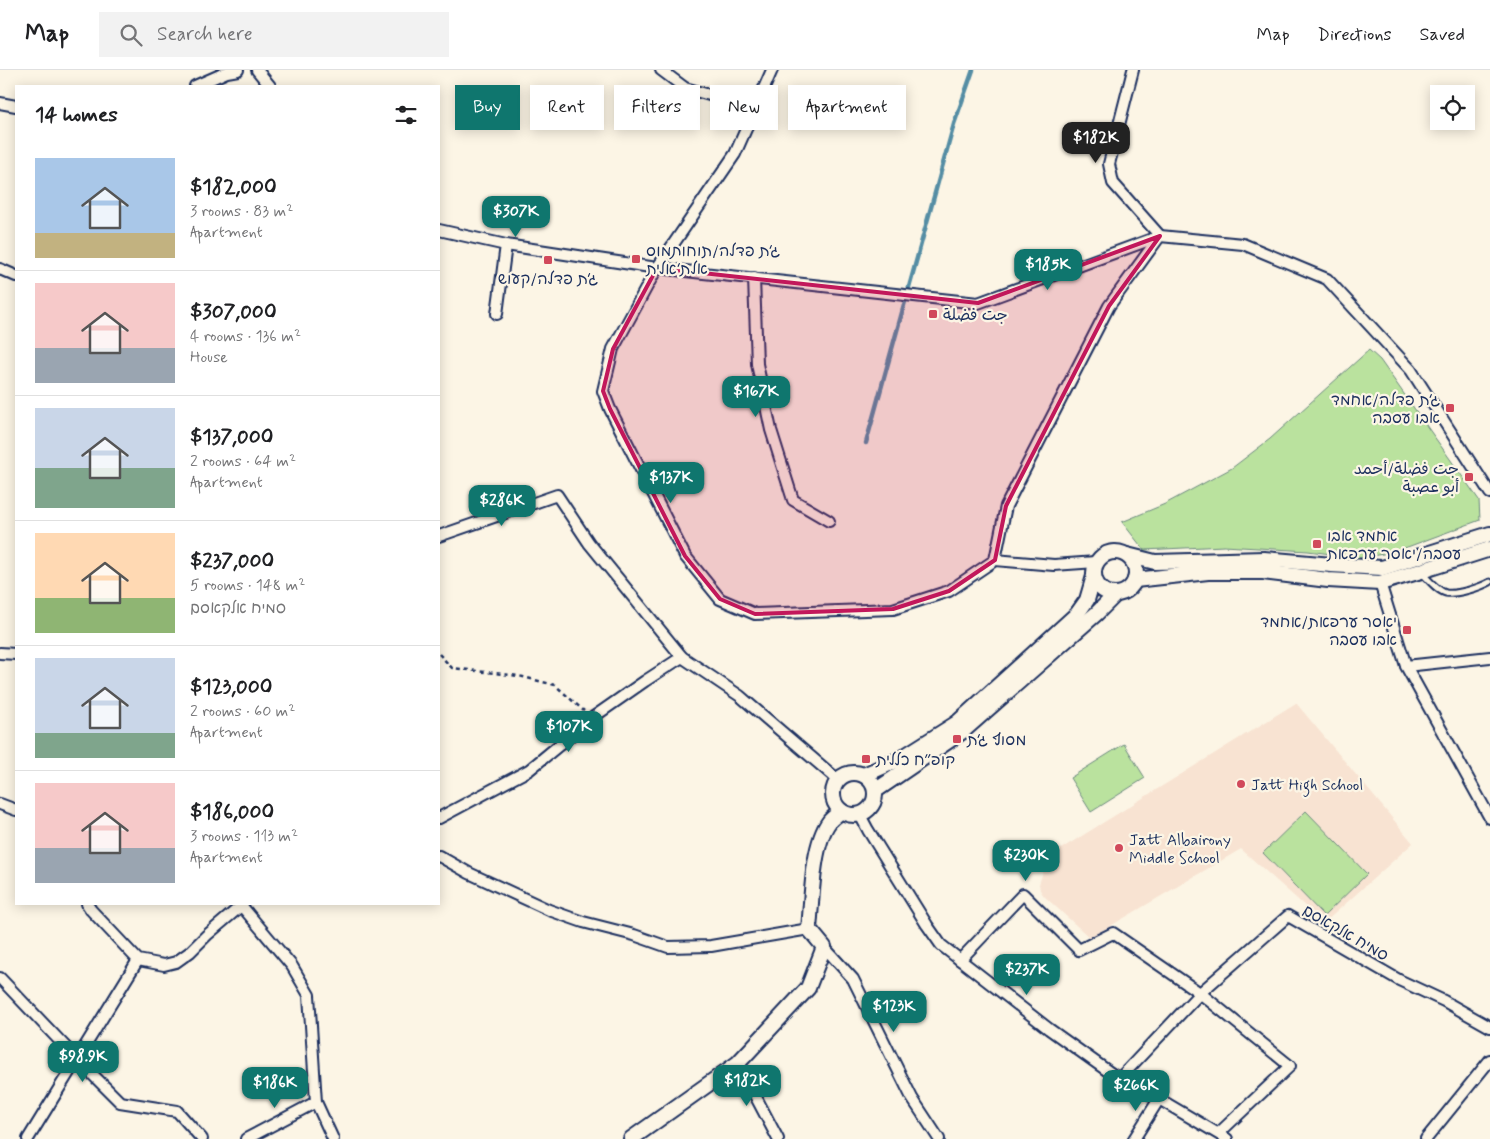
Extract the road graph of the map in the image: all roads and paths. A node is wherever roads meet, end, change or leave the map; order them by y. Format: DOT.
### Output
graph roads {
  1 [pos="238,70"];
  2 [pos="257,70"];
  3 [pos="661,70"];
  4 [pos="772,70"];
  5 [pos="1133,70"];
  6 [pos="197,85"];
  7 [pos="269,85"];
  8 [pos="765,85"];
  9 [pos="710,95"];
  10 [pos="0,103"];
  11 [pos="15,106"];
  12 [pos="745,130"];
  13 [pos="440,230"];
  14 [pos="1160,236"];
  15 [pos="506,245"];
  16 [pos="657,268"];
  17 [pos="0,269"];
  18 [pos="15,276"];
  19 [pos="754,278"];
  20 [pos="498,314"];
  21 [pos="1490,493"];
  22 [pos="830,520"];
  23 [pos="1490,534"];
  24 [pos="440,536"];
  25 [pos="1490,549"];
  26 [pos="1127,555"];
  27 [pos="995,560"];
  28 [pos="1095,569"];
  29 [pos="1421,571"];
  30 [pos="1135,580"];
  31 [pos="1490,582"];
  32 [pos="1380,583"];
  33 [pos="1116,594"];
  34 [pos="0,653"];
  35 [pos="15,654"];
  36 [pos="440,655"];
  37 [pos="1490,656"];
  38 [pos="682,657"];
  39 [pos="1406,666"];
  40 [pos="592,718"];
  41 [pos="864,775"];
  42 [pos="838,780"];
  43 [pos="875,791"];
  44 [pos="0,804"];
  45 [pos="15,810"];
  46 [pos="841,811"];
  47 [pos="860,815"];
  48 [pos="440,817"];
  49 [pos="1490,818"];
  50 [pos="440,857"];
  51 [pos="88,905"];
  52 [pos="240,905"];
  53 [pos="809,929"];
  54 [pos="824,947"];
  55 [pos="138,960"];
  56 [pos="960,960"];
  57 [pos="0,978"];
  58 [pos="1200,993"];
  59 [pos="1490,1027"];
  60 [pos="76,1059"];
  61 [pos="1490,1060"];
  62 [pos="738,1063"];
  63 [pos="1119,1079"];
  64 [pos="1159,1099"];
  65 [pos="316,1102"];
  66 [pos="1223,1136"];
  67 [pos="28,1139"];
  68 [pos="202,1139"];
  69 [pos="246,1139"];
  70 [pos="333,1139"];
  71 [pos="631,1139"];
  72 [pos="778,1139"];
  73 [pos="939,1139"];
  74 [pos="1134,1139"];
  75 [pos="1426,1139"];
  1 -- 6 [label="street"];
  2 -- 7 [label="street"];
  3 -- 9 [label="street"];
  4 -- 8 [label="street"];
  5 -- 14 [label="street"];
  10 -- 11 [label="street"];
  12 -- 16 [label="street"];
  13 -- 15 [label="street"];
  14 -- 19 [label="street"];
  14 -- 21 [label="street"];
  14 -- 27 [label="street"];
  15 -- 16 [label="street"];
  15 -- 20 [label="street"];
  16 -- 19 [label="street"];
  16 -- 27 [label="street"];
  17 -- 18 [label="street"];
  19 -- 22 [label="street"];
  23 -- 26 [label="street"];
  24 -- 38 [label="street"];
  25 -- 29 [label="street"];
  26 -- 28 [label="street"];
  26 -- 30 [label="street"];
  27 -- 28 [label="street"];
  28 -- 33 [label="street"];
  28 -- 41 [label="street"];
  29 -- 31 [label="lane"];
  29 -- 32 [label="street"];
  30 -- 32 [label="street"];
  30 -- 33 [label="street"];
  32 -- 39 [label="street"];
  33 -- 43 [label="street"];
  34 -- 35 [label="street"];
  36 -- 40 [label="path"];
  37 -- 39 [label="street"];
  38 -- 40 [label="street"];
  38 -- 42 [label="street"];
  39 -- 49 [label="street"];
  40 -- 48 [label="street"];
  41 -- 42 [label="street"];
  41 -- 43 [label="street"];
  42 -- 46 [label="street"];
  43 -- 47 [label="street"];
  44 -- 45 [label="street"];
  46 -- 47 [label="street"];
  46 -- 53 [label="street"];
  47 -- 56 [label="street"];
  50 -- 53 [label="street"];
  51 -- 55 [label="street"];
  52 -- 55 [label="street"];
  52 -- 65 [label="street"];
  53 -- 54 [label="street"];
  54 -- 62 [label="street"];
  54 -- 73 [label="street"];
  55 -- 60 [label="street"];
  56 -- 58 [label="street"];
  56 -- 63 [label="street"];
  57 -- 60 [label="street"];
  58 -- 59 [label="street, סמיח אלקאסם"];
  58 -- 63 [label="street, סמיח אלקאסם"];
  58 -- 66 [label="street"];
  60 -- 67 [label="street"];
  60 -- 68 [label="street"];
  61 -- 75 [label="street"];
  62 -- 71 [label="street"];
  62 -- 72 [label="street"];
  63 -- 64 [label="street"];
  64 -- 66 [label="street"];
  64 -- 74 [label="street"];
  65 -- 69 [label="street"];
  65 -- 70 [label="street"];
}
